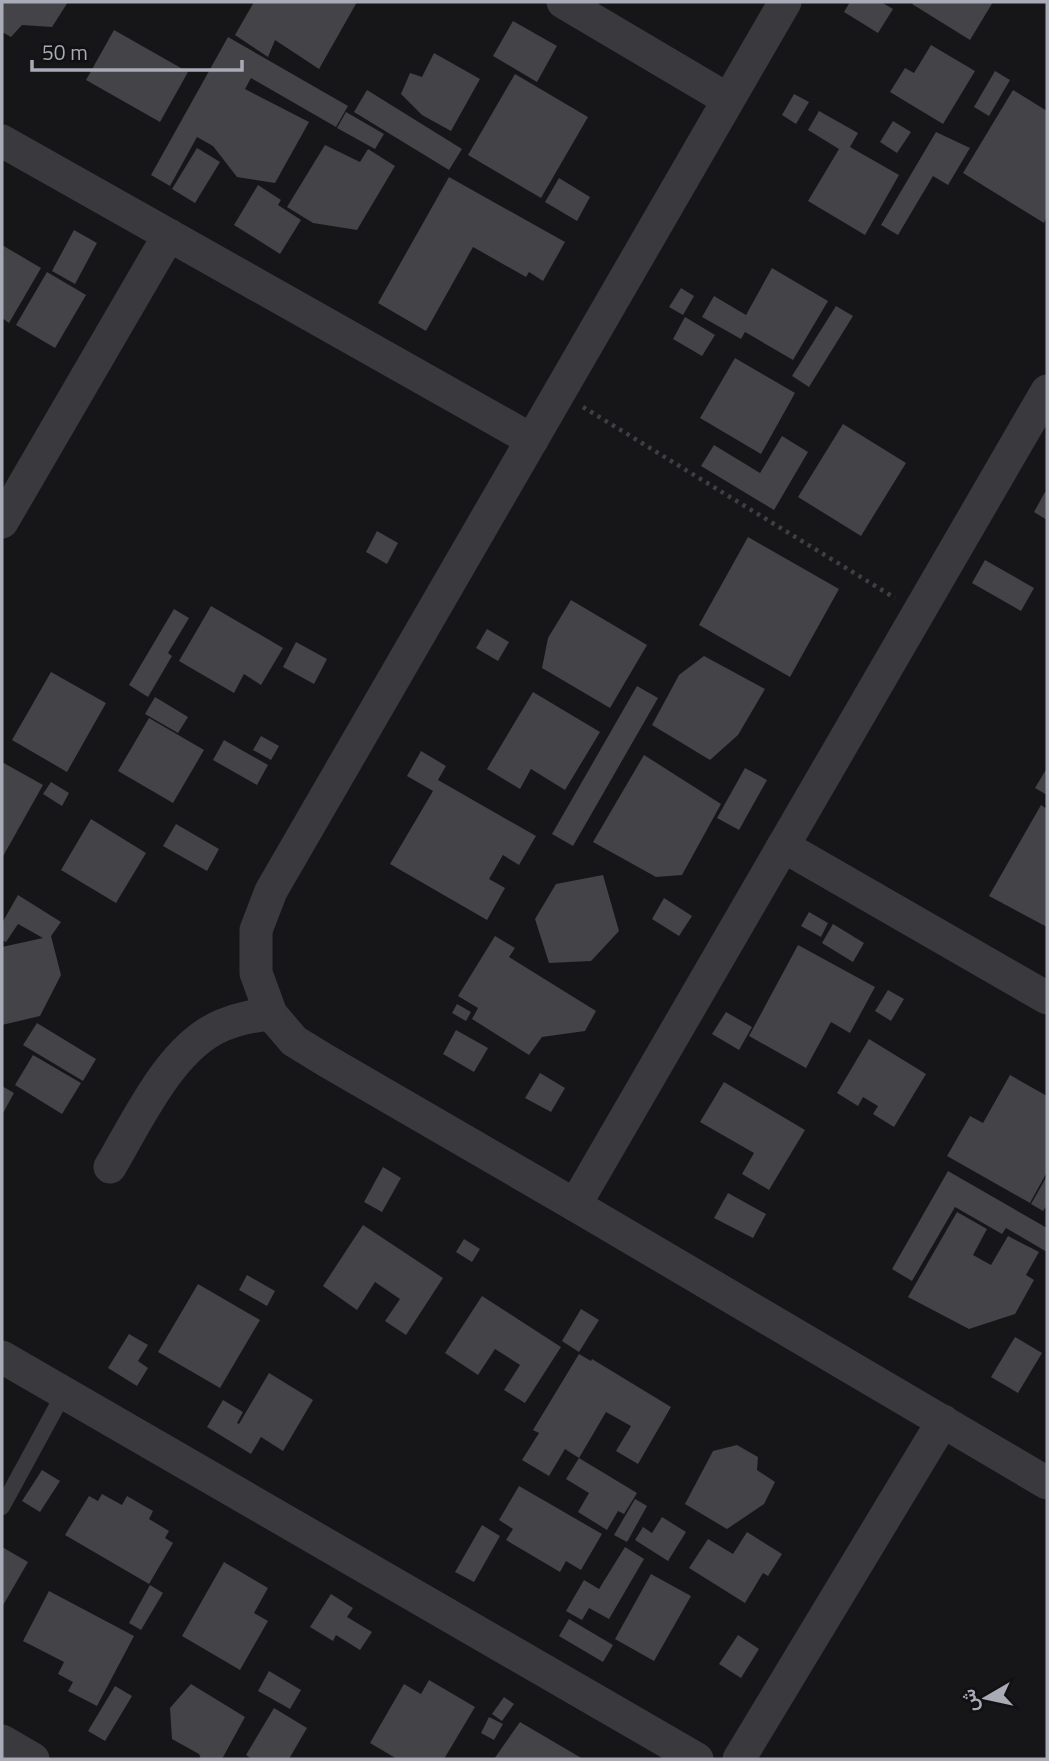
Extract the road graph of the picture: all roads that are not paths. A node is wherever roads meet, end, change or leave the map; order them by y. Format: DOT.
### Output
graph roads {
  1 [pos="563,2"];
  2 [pos="785,2"];
  3 [pos="727,99"];
  4 [pos="2,141"];
  5 [pos="169,236"];
  6 [pos="1047,391"];
  7 [pos="532,440"];
  8 [pos="2,522"];
  9 [pos="783,846"];
  10 [pos="1047,998"];
  11 [pos="271,1014"];
  12 [pos="110,1167"];
  13 [pos="575,1205"];
  14 [pos="2,1357"];
  15 [pos="64,1393"];
  16 [pos="943,1422"];
  17 [pos="1047,1483"];
  18 [pos="2,1507"];
  19 [pos="2,1741"];
  20 [pos="33,1759"];
  21 [pos="697,1759"];
  22 [pos="738,1759"];
  1 -- 3 [label="street"];
  2 -- 3 [label="street"];
  3 -- 7 [label="street"];
  4 -- 5 [label="street"];
  5 -- 7 [label="street"];
  5 -- 8 [label="street"];
  6 -- 9 [label="street"];
  7 -- 11 [label="street"];
  9 -- 10 [label="street"];
  9 -- 13 [label="street"];
  11 -- 12 [label="street"];
  11 -- 13 [label="street"];
  13 -- 16 [label="street"];
  14 -- 15 [label="street"];
  15 -- 18 [label="lane"];
  15 -- 21 [label="street"];
  16 -- 17 [label="street"];
  16 -- 22 [label="street"];
  19 -- 20 [label="street"];
}
